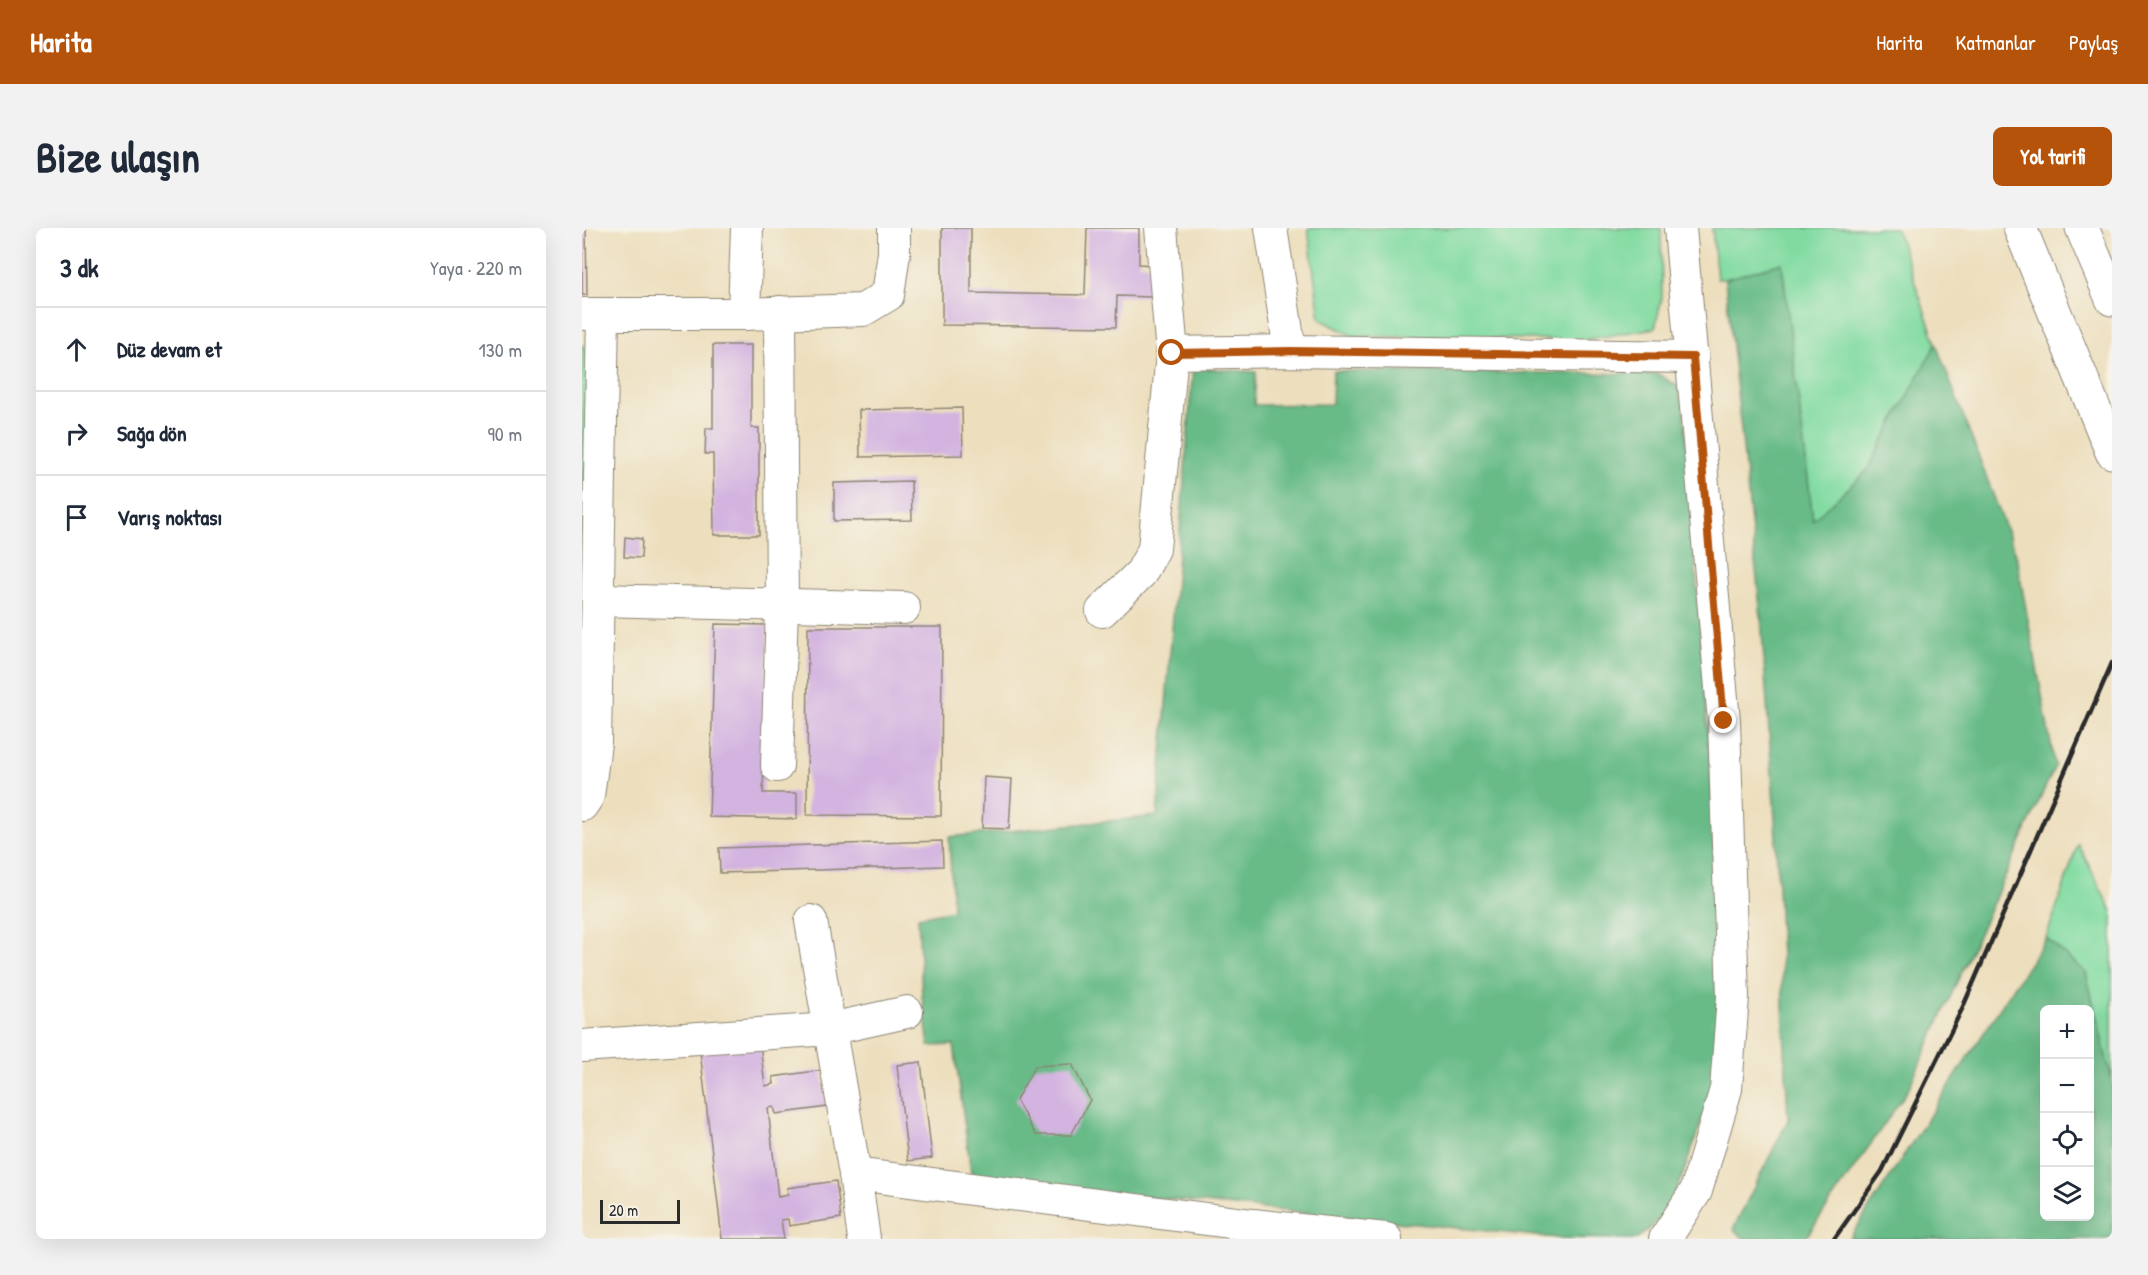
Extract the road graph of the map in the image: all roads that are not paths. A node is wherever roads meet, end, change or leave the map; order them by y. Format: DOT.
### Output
graph roads {
  1 [pos="747,228"];
  2 [pos="894,228"];
  3 [pos="1161,228"];
  4 [pos="1272,228"];
  5 [pos="1680,228"];
  6 [pos="2020,228"];
  7 [pos="2082,228"];
  8 [pos="2112,299"];
  9 [pos="780,312"];
  10 [pos="593,314"];
  11 [pos="744,314"];
  12 [pos="1290,351"];
  13 [pos="1172,353"];
  14 [pos="1693,357"];
  15 [pos="2112,452"];
  16 [pos="598,600"];
  17 [pos="782,606"];
  18 [pos="904,609"];
  19 [pos="1102,611"];
  20 [pos="777,766"];
  21 [pos="582,805"];
  22 [pos="811,921"];
  23 [pos="907,1012"];
  24 [pos="830,1029"];
  25 [pos="582,1046"];
  26 [pos="855,1174"];
  27 [pos="1253,1232"];
  28 [pos="1348,1237"];
  29 [pos="864,1239"];
  30 [pos="1386,1239"];
  31 [pos="1665,1239"];
  1 -- 11 [label="street"];
  2 -- 9 [label="street"];
  3 -- 13 [label="street"];
  4 -- 12 [label="street"];
  5 -- 14 [label="street"];
  6 -- 15 [label="highway"];
  7 -- 8 [label="highway"];
  9 -- 11 [label="street"];
  9 -- 17 [label="street"];
  10 -- 11 [label="street"];
  10 -- 16 [label="street"];
  12 -- 13 [label="street"];
  12 -- 14 [label="street"];
  13 -- 19 [label="street"];
  14 -- 31 [label="street"];
  16 -- 17 [label="street"];
  16 -- 21 [label="street"];
  17 -- 18 [label="street"];
  17 -- 20 [label="street"];
  22 -- 24 [label="street"];
  23 -- 24 [label="street"];
  24 -- 25 [label="street"];
  24 -- 26 [label="street"];
  26 -- 27 [label="street"];
  26 -- 29 [label="street"];
  27 -- 28 [label="street"];
  28 -- 30 [label="street"];
}
